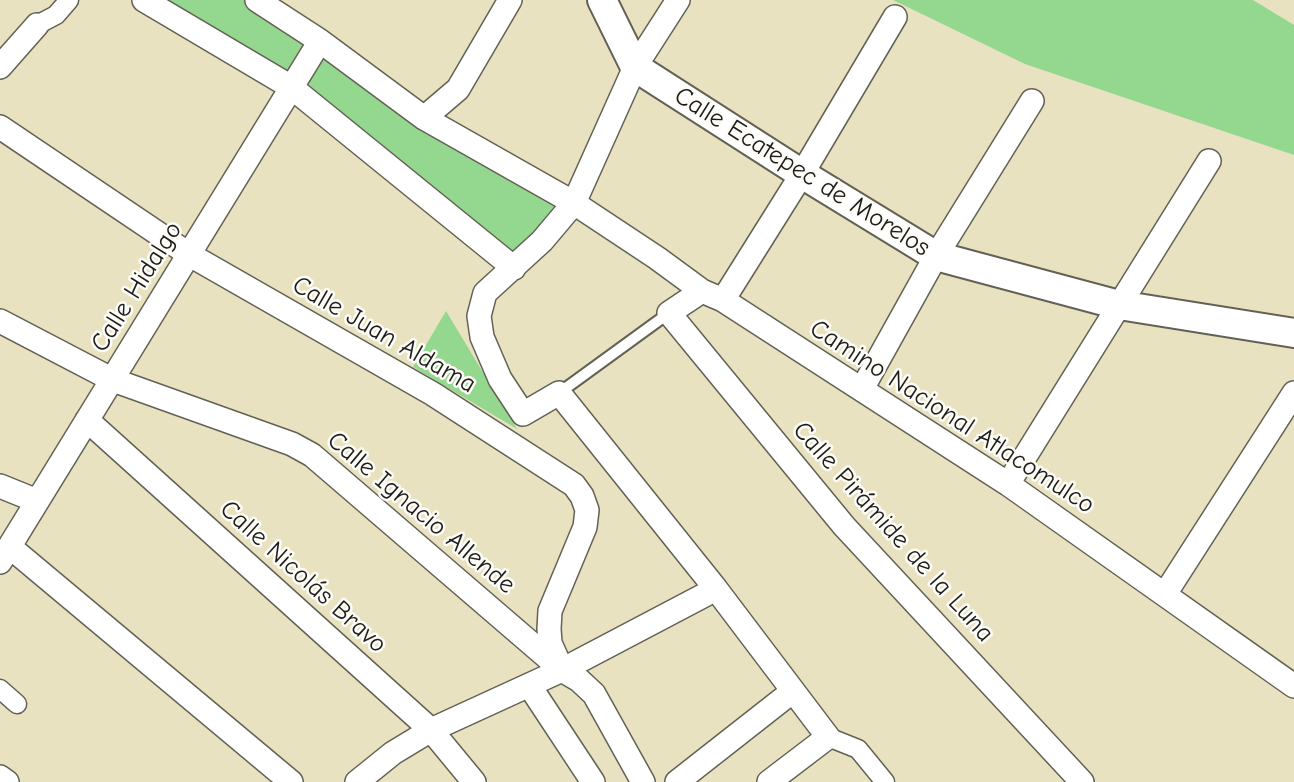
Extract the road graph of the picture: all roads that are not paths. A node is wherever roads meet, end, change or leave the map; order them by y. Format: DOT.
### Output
graph roads {
  1 [pos="69,0"];
  2 [pos="144,0"];
  3 [pos="257,0"];
  4 [pos="510,0"];
  5 [pos="602,0"];
  6 [pos="678,0"];
  7 [pos="894,16"];
  8 [pos="37,24"];
  9 [pos="320,41"];
  10 [pos="0,67"];
  11 [pos="635,67"];
  12 [pos="291,87"];
  13 [pos="1032,101"];
  14 [pos="424,118"];
  15 [pos="0,127"];
  16 [pos="1209,161"];
  17 [pos="802,174"];
  18 [pos="574,203"];
  19 [pos="190,255"];
  20 [pos="936,256"];
  21 [pos="514,268"];
  22 [pos="713,296"];
  23 [pos="1119,305"];
  24 [pos="669,313"];
  25 [pos="0,321"];
  26 [pos="1294,333"];
  27 [pos="113,380"];
  28 [pos="862,389"];
  29 [pos="1294,393"];
  30 [pos="559,394"];
  31 [pos="87,420"];
  32 [pos="1008,484"];
  33 [pos="0,486"];
  34 [pos="37,501"];
  35 [pos="5,554"];
  36 [pos="716,589"];
  37 [pos="1165,594"];
  38 [pos="562,670"];
  39 [pos="529,685"];
  40 [pos="1294,686"];
  41 [pos="0,688"];
  42 [pos="793,691"];
  43 [pos="17,704"];
  44 [pos="431,730"];
  45 [pos="828,737"];
  46 [pos="0,778"];
  47 [pos="7,782"];
  48 [pos="291,782"];
  49 [pos="357,782"];
  50 [pos="474,782"];
  51 [pos="593,782"];
  52 [pos="643,782"];
  53 [pos="677,782"];
  54 [pos="769,782"];
  55 [pos="885,782"];
  56 [pos="1082,782"];
  1 -- 8 [label="street"];
  2 -- 12 [label="street"];
  3 -- 9 [label="street, Camino Nacional Atlacomulco"];
  4 -- 14 [label="street"];
  5 -- 11 [label="street"];
  6 -- 11 [label="street"];
  7 -- 17 [label="street"];
  8 -- 10 [label="street"];
  9 -- 12 [label="street, Calle Hidalgo"];
  9 -- 14 [label="street, Camino Nacional Atlacomulco"];
  11 -- 17 [label="street, Calle Ecatepec de Morelos"];
  11 -- 18 [label="street"];
  12 -- 19 [label="street, Calle Hidalgo"];
  12 -- 21 [label="street"];
  13 -- 20 [label="street"];
  14 -- 18 [label="street, Camino Nacional Atlacomulco"];
  15 -- 19 [label="street, Calle Juan Aldama"];
  16 -- 23 [label="street"];
  17 -- 20 [label="street, Calle Ecatepec de Morelos"];
  17 -- 22 [label="street"];
  18 -- 21 [label="street"];
  18 -- 22 [label="street, Camino Nacional Atlacomulco"];
  19 -- 27 [label="street, Calle Hidalgo"];
  19 -- 38 [label="street, Calle Juan Aldama"];
  20 -- 23 [label="street, Calle Ecatepec de Morelos"];
  20 -- 28 [label="street"];
  21 -- 30 [label="street"];
  22 -- 24 [label="street"];
  22 -- 28 [label="street, Camino Nacional Atlacomulco"];
  23 -- 26 [label="street, Calle Ecatepec de Morelos"];
  23 -- 32 [label="street"];
  24 -- 30 [label="lane"];
  24 -- 56 [label="street, Calle Pirámide de la Luna"];
  25 -- 27 [label="street, Calle Ignacio Allende"];
  27 -- 31 [label="street, Calle Hidalgo"];
  27 -- 38 [label="street, Calle Ignacio Allende"];
  28 -- 32 [label="street, Camino Nacional Atlacomulco"];
  29 -- 37 [label="street"];
  30 -- 36 [label="street"];
  31 -- 34 [label="street, Calle Hidalgo"];
  31 -- 44 [label="street, Calle Nicolás Bravo"];
  32 -- 37 [label="street, Camino Nacional Atlacomulco"];
  33 -- 34 [label="street"];
  34 -- 35 [label="street, Calle Hidalgo"];
  35 -- 48 [label="street"];
  36 -- 38 [label="street"];
  36 -- 42 [label="street"];
  37 -- 40 [label="street, Camino Nacional Atlacomulco"];
  38 -- 39 [label="street"];
  38 -- 52 [label="street, Calle Ignacio Allende"];
  39 -- 44 [label="street"];
  39 -- 51 [label="street"];
  41 -- 43 [label="street"];
  42 -- 45 [label="street"];
  42 -- 53 [label="street"];
  44 -- 49 [label="street"];
  44 -- 50 [label="street, Calle Nicolás Bravo"];
  45 -- 54 [label="street"];
  45 -- 55 [label="street"];
  46 -- 47 [label="street"];
}
